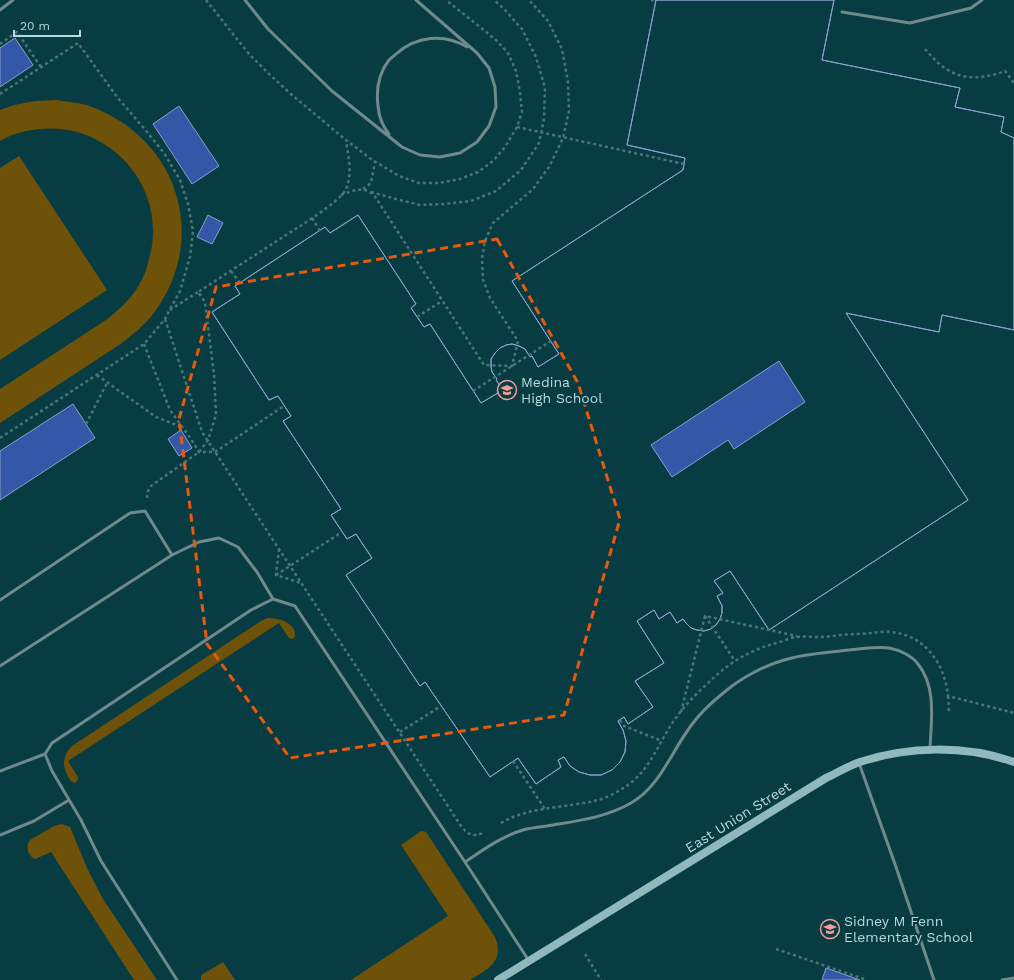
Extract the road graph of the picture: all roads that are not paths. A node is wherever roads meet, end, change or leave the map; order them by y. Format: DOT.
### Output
graph roads {
  1 [pos="13,0"];
  2 [pos="245,0"];
  3 [pos="416,0"];
  4 [pos="982,0"];
  5 [pos="0,10"];
  6 [pos="842,12"];
  7 [pos="477,52"];
  8 [pos="402,147"];
  9 [pos="172,555"];
  10 [pos="273,599"];
  11 [pos="0,600"];
  12 [pos="0,666"];
  13 [pos="930,749"];
  14 [pos="45,754"];
  15 [pos="1014,762"];
  16 [pos="859,763"];
  17 [pos="0,771"];
  18 [pos="69,800"];
  19 [pos="0,835"];
  20 [pos="465,862"];
  21 [pos="529,961"];
  22 [pos="1014,978"];
  23 [pos="177,980"];
  24 [pos="498,980"];
  25 [pos="934,980"];
  26 [pos="1002,980"];
  1 -- 5 [label="lane"];
  2 -- 8 [label="lane"];
  3 -- 7 [label="lane"];
  4 -- 6 [label="lane"];
  7 -- 8 [label="lane"];
  7 -- 8 [label="lane"];
  9 -- 10 [label="lane"];
  9 -- 11 [label="lane"];
  9 -- 12 [label="lane"];
  10 -- 14 [label="lane"];
  10 -- 20 [label="lane"];
  13 -- 15 [label="street, East Union Street"];
  13 -- 16 [label="street, East Union Street"];
  13 -- 20 [label="lane"];
  14 -- 17 [label="lane"];
  14 -- 18 [label="lane"];
  16 -- 21 [label="street, East Union Street"];
  16 -- 25 [label="lane"];
  18 -- 19 [label="lane"];
  18 -- 23 [label="lane"];
  20 -- 21 [label="lane"];
  21 -- 24 [label="street, East Union Street"];
  22 -- 26 [label="lane"];
}
